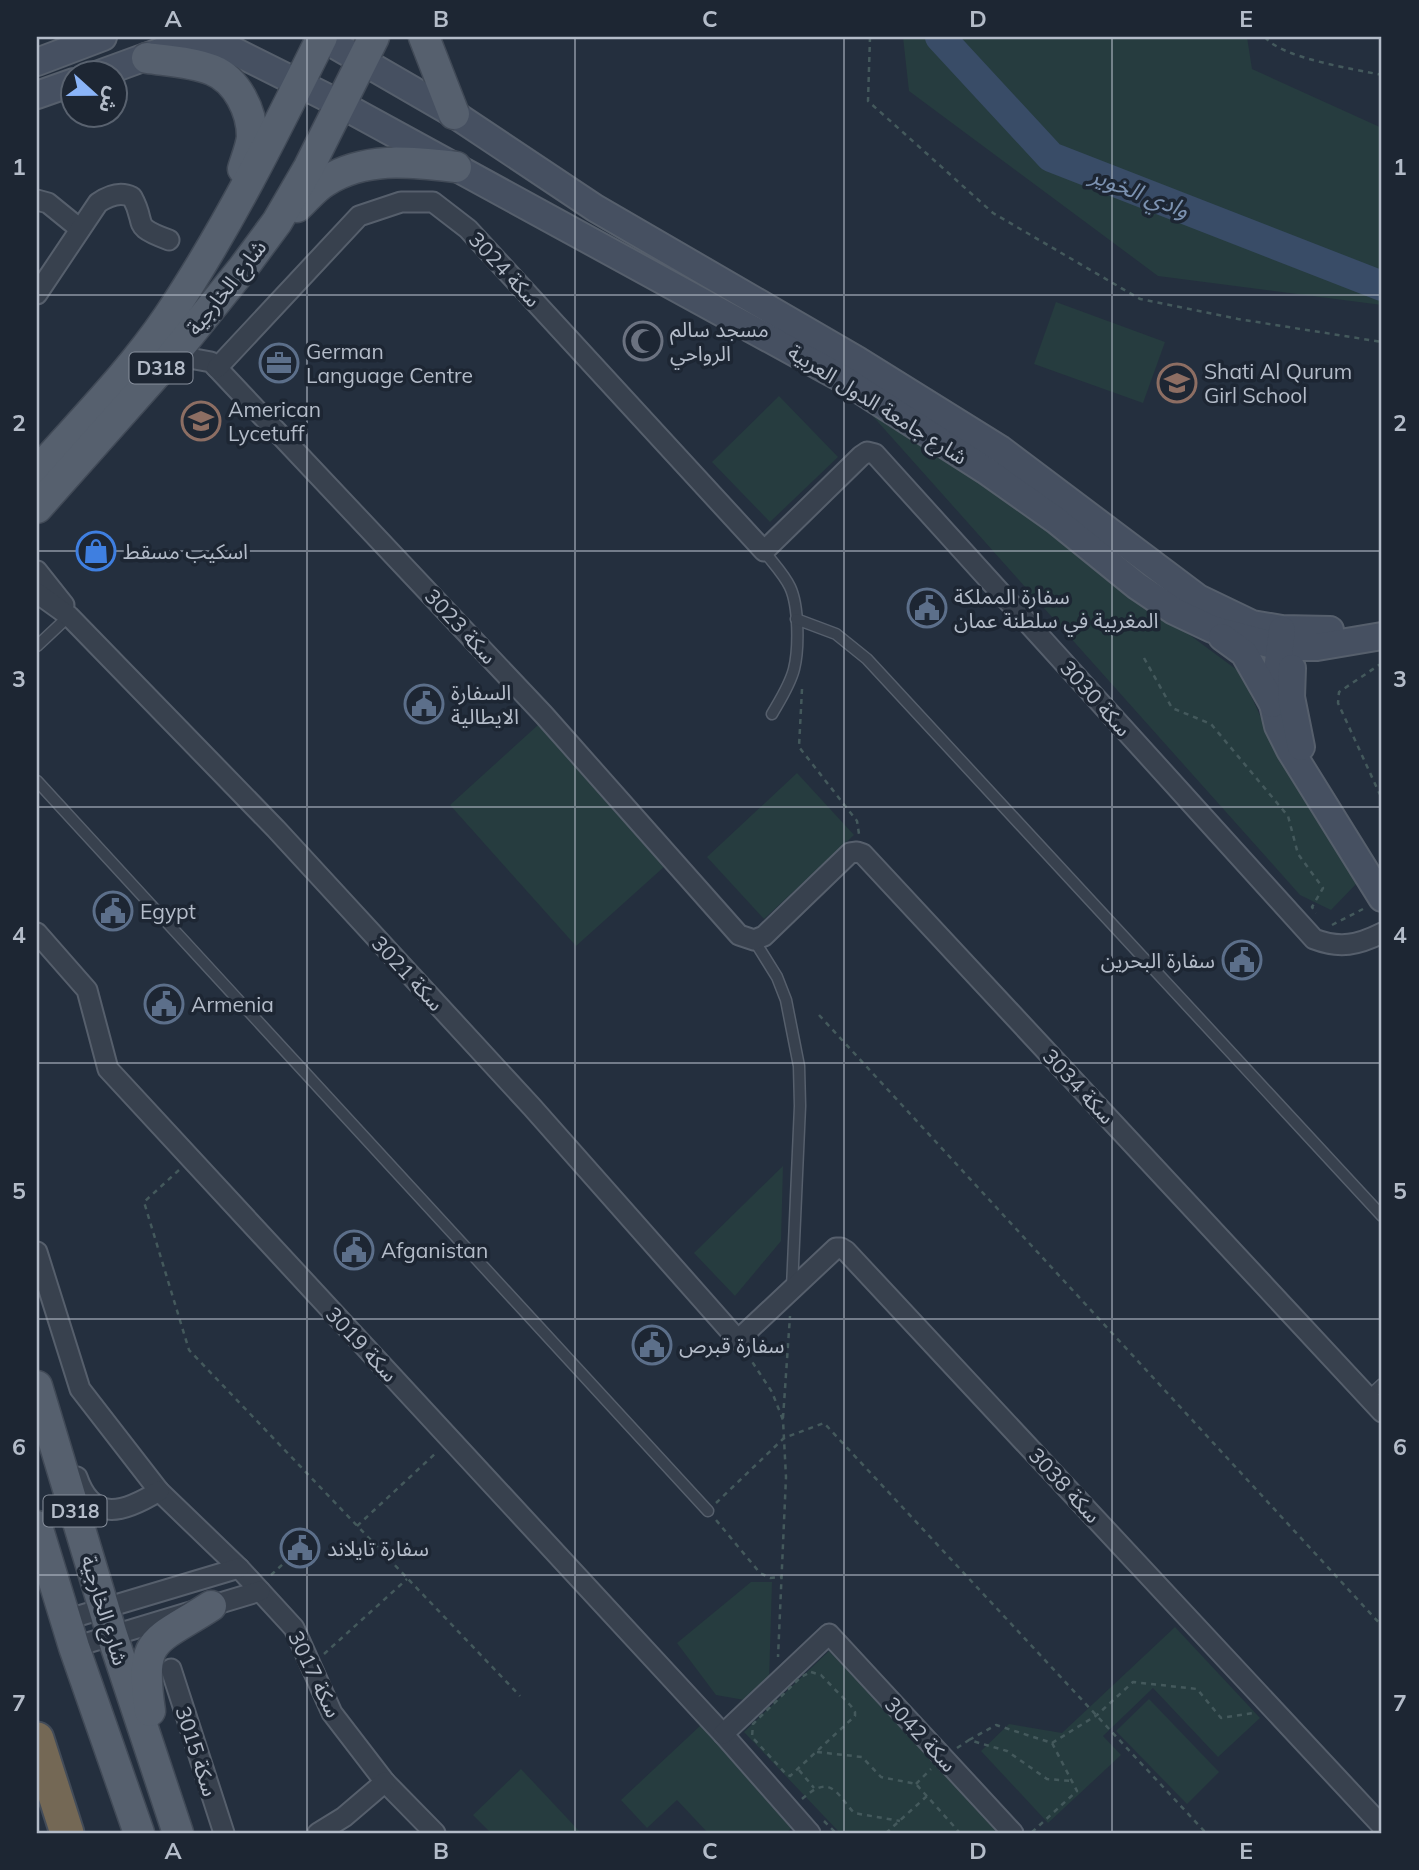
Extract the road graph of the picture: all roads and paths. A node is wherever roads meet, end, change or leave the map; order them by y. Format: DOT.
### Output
graph roads {
  1 [pos="103,37"];
  2 [pos="322,37"];
  3 [pos="424,37"];
  4 [pos="870,37"];
  5 [pos="1265,37"];
  6 [pos="368,48"];
  7 [pos="53,51"];
  8 [pos="147,58"];
  9 [pos="130,64"];
  10 [pos="1382,75"];
  11 [pos="299,82"];
  12 [pos="60,87"];
  13 [pos="37,95"];
  14 [pos="340,104"];
  15 [pos="454,114"];
  16 [pos="456,167"];
  17 [pos="37,200"];
  18 [pos="277,222"];
  19 [pos="224,225"];
  20 [pos="80,229"];
  21 [pos="169,240"];
  22 [pos="37,294"];
  23 [pos="201,319"];
  24 [pos="1382,342"];
  25 [pos="173,355"];
  26 [pos="214,365"];
  27 [pos="42,491"];
  28 [pos="37,522"];
  29 [pos="764,551"];
  30 [pos="37,571"];
  31 [pos="37,593"];
  32 [pos="69,616"];
  33 [pos="796,619"];
  34 [pos="1382,619"];
  35 [pos="1212,629"];
  36 [pos="1382,636"];
  37 [pos="1288,638"];
  38 [pos="37,646"];
  39 [pos="1144,658"];
  40 [pos="1382,663"];
  41 [pos="803,677"];
  42 [pos="1273,704"];
  43 [pos="772,714"];
  44 [pos="1308,776"];
  45 [pos="37,781"];
  46 [pos="1382,799"];
  47 [pos="863,854"];
  48 [pos="1377,902"];
  49 [pos="37,933"];
  50 [pos="1320,933"];
  51 [pos="1382,933"];
  52 [pos="761,936"];
  53 [pos="818,1015"];
  54 [pos="192,1159"];
  55 [pos="1382,1216"];
  56 [pos="37,1252"];
  57 [pos="792,1289"];
  58 [pos="738,1340"];
  59 [pos="37,1386"];
  60 [pos="1375,1390"];
  61 [pos="1382,1412"];
  62 [pos="783,1420"];
  63 [pos="784,1438"];
  64 [pos="450,1439"];
  65 [pos="159,1492"];
  66 [pos="708,1511"];
  67 [pos="37,1525"];
  68 [pos="357,1526"];
  69 [pos="284,1563"];
  70 [pos="239,1568"];
  71 [pos="781,1577"];
  72 [pos="408,1579"];
  73 [pos="265,1584"];
  74 [pos="211,1606"];
  75 [pos="108,1622"];
  76 [pos="1382,1626"];
  77 [pos="69,1633"];
  78 [pos="311,1666"];
  79 [pos="171,1669"];
  80 [pos="777,1682"];
  81 [pos="520,1696"];
  82 [pos="1274,1710"];
  83 [pos="1097,1715"];
  84 [pos="723,1734"];
  85 [pos="37,1739"];
  86 [pos="969,1740"];
  87 [pos="1052,1743"];
  88 [pos="817,1752"];
  89 [pos="943,1757"];
  90 [pos="799,1770"];
  91 [pos="1073,1781"];
  92 [pos="385,1782"];
  93 [pos="162,1784"];
  94 [pos="927,1796"];
  95 [pos="900,1821"];
  96 [pos="1382,1826"];
  97 [pos="67,1833"];
  98 [pos="139,1833"];
  99 [pos="178,1833"];
  100 [pos="224,1833"];
  101 [pos="318,1833"];
  102 [pos="435,1833"];
  103 [pos="810,1833"];
  104 [pos="886,1833"];
  105 [pos="960,1833"];
  106 [pos="1013,1833"];
  107 [pos="1031,1833"];
  108 [pos="1206,1833"];
  1 -- 7 [label="main road"];
  2 -- 6 [label="main road, شارع جامعة الدول العربية"];
  2 -- 11 [label="main road, شارع الخارجية / D318"];
  3 -- 15 [label="main road"];
  4 -- 24 [label="path"];
  5 -- 10 [label="path"];
  6 -- 14 [label="main road, شارع الخارجية / D318"];
  6 -- 15 [label="main road, شارع جامعة الدول العربية"];
  8 -- 9 [label="main road, شارع جامعة الدول العربية"];
  8 -- 11 [label="main road, شارع جامعة الدول العربية"];
  8 -- 19 [label="main road"];
  11 -- 14 [label="main road, شارع جامعة الدول العربية"];
  11 -- 19 [label="main road, شارع الخارجية / D318"];
  12 -- 13 [label="main road"];
  14 -- 16 [label="main road, شارع جامعة الدول العربية"];
  14 -- 18 [label="main road, شارع الخارجية / D318"];
  15 -- 37 [label="main road, شارع جامعة الدول العربية"];
  16 -- 18 [label="main road"];
  16 -- 35 [label="main road, شارع جامعة الدول العربية"];
  17 -- 20 [label="street"];
  18 -- 23 [label="main road, شارع الخارجية / D318"];
  19 -- 27 [label="main road, شارع الخارجية / D318"];
  20 -- 21 [label="street"];
  20 -- 22 [label="street"];
  23 -- 25 [label="main road, شارع الخارجية / D318"];
  23 -- 26 [label="street"];
  25 -- 26 [label="street"];
  25 -- 27 [label="main road, شارع الخارجية / D318"];
  26 -- 29 [label="street, سكة 3024"];
  26 -- 52 [label="street, سكة 3023"];
  27 -- 28 [label="street"];
  29 -- 33 [label="lane"];
  29 -- 50 [label="street, سكة 3030"];
  30 -- 32 [label="street, سكة 3021"];
  31 -- 32 [label="street, سكة 3021"];
  32 -- 38 [label="lane"];
  32 -- 58 [label="street, سكة 3021"];
  33 -- 43 [label="lane"];
  33 -- 55 [label="lane"];
  34 -- 37 [label="main road, شارع جامعة الدول العربية"];
  35 -- 37 [label="main road, شارع جامعة الدول العربية"];
  35 -- 42 [label="main road"];
  36 -- 37 [label="main road, شارع جامعة الدول العربية"];
  37 -- 42 [label="main road"];
  37 -- 44 [label="main road"];
  39 -- 50 [label="path"];
  40 -- 46 [label="path"];
  41 -- 47 [label="path"];
  42 -- 44 [label="main road"];
  44 -- 48 [label="main road"];
  45 -- 66 [label="lane"];
  47 -- 52 [label="street"];
  47 -- 60 [label="street, سكة 3034"];
  48 -- 50 [label="path"];
  49 -- 54 [label="street, سكة 3019"];
  50 -- 51 [label="street"];
  52 -- 57 [label="lane"];
  53 -- 76 [label="path"];
  54 -- 64 [label="street, سكة 3019"];
  54 -- 68 [label="path"];
  56 -- 65 [label="street, سكة 3017"];
  57 -- 58 [label="street, سكة 3038"];
  57 -- 62 [label="path"];
  57 -- 82 [label="street, سكة 3038"];
  58 -- 62 [label="path"];
  59 -- 65 [label="street"];
  59 -- 75 [label="main road, شارع الخارجية / D318"];
  60 -- 61 [label="street, سكة 3034"];
  62 -- 63 [label="path"];
  63 -- 66 [label="path"];
  63 -- 71 [label="path"];
  63 -- 83 [label="path"];
  64 -- 68 [label="path"];
  64 -- 84 [label="street, سكة 3019"];
  65 -- 70 [label="street, سكة 3017"];
  66 -- 71 [label="path"];
  67 -- 77 [label="main road, شارع الخارجية / D318"];
  68 -- 72 [label="path"];
  69 -- 73 [label="path"];
  70 -- 73 [label="street, سكة 3017"];
  70 -- 75 [label="street"];
  71 -- 80 [label="path"];
  72 -- 78 [label="path"];
  72 -- 81 [label="path"];
  73 -- 74 [label="street"];
  73 -- 78 [label="street, سكة 3017"];
  74 -- 75 [label="street"];
  74 -- 93 [label="main road"];
  75 -- 77 [label="street"];
  75 -- 77 [label="street"];
  75 -- 93 [label="main road, شارع الخارجية / D318"];
  77 -- 98 [label="main road, شارع الخارجية / D318"];
  78 -- 92 [label="street, سكة 3017"];
  79 -- 100 [label="street, سكة 3015"];
  80 -- 84 [label="street"];
  80 -- 89 [label="street, سكة 3042"];
  82 -- 83 [label="path"];
  82 -- 96 [label="street, سكة 3038"];
  83 -- 87 [label="path"];
  83 -- 108 [label="path"];
  84 -- 103 [label="street, سكة 3019"];
  85 -- 97 [label="highway"];
  86 -- 87 [label="path"];
  86 -- 89 [label="path"];
  86 -- 91 [label="path"];
  87 -- 91 [label="path"];
  88 -- 90 [label="path"];
  88 -- 90 [label="path"];
  88 -- 94 [label="path"];
  89 -- 106 [label="street, سكة 3042"];
  90 -- 95 [label="path"];
  91 -- 107 [label="path"];
  92 -- 101 [label="street"];
  92 -- 102 [label="street, سكة 3017"];
  93 -- 99 [label="main road, شارع الخارجية / D318"];
  94 -- 95 [label="path"];
  94 -- 105 [label="path"];
  95 -- 104 [label="path"];
}
